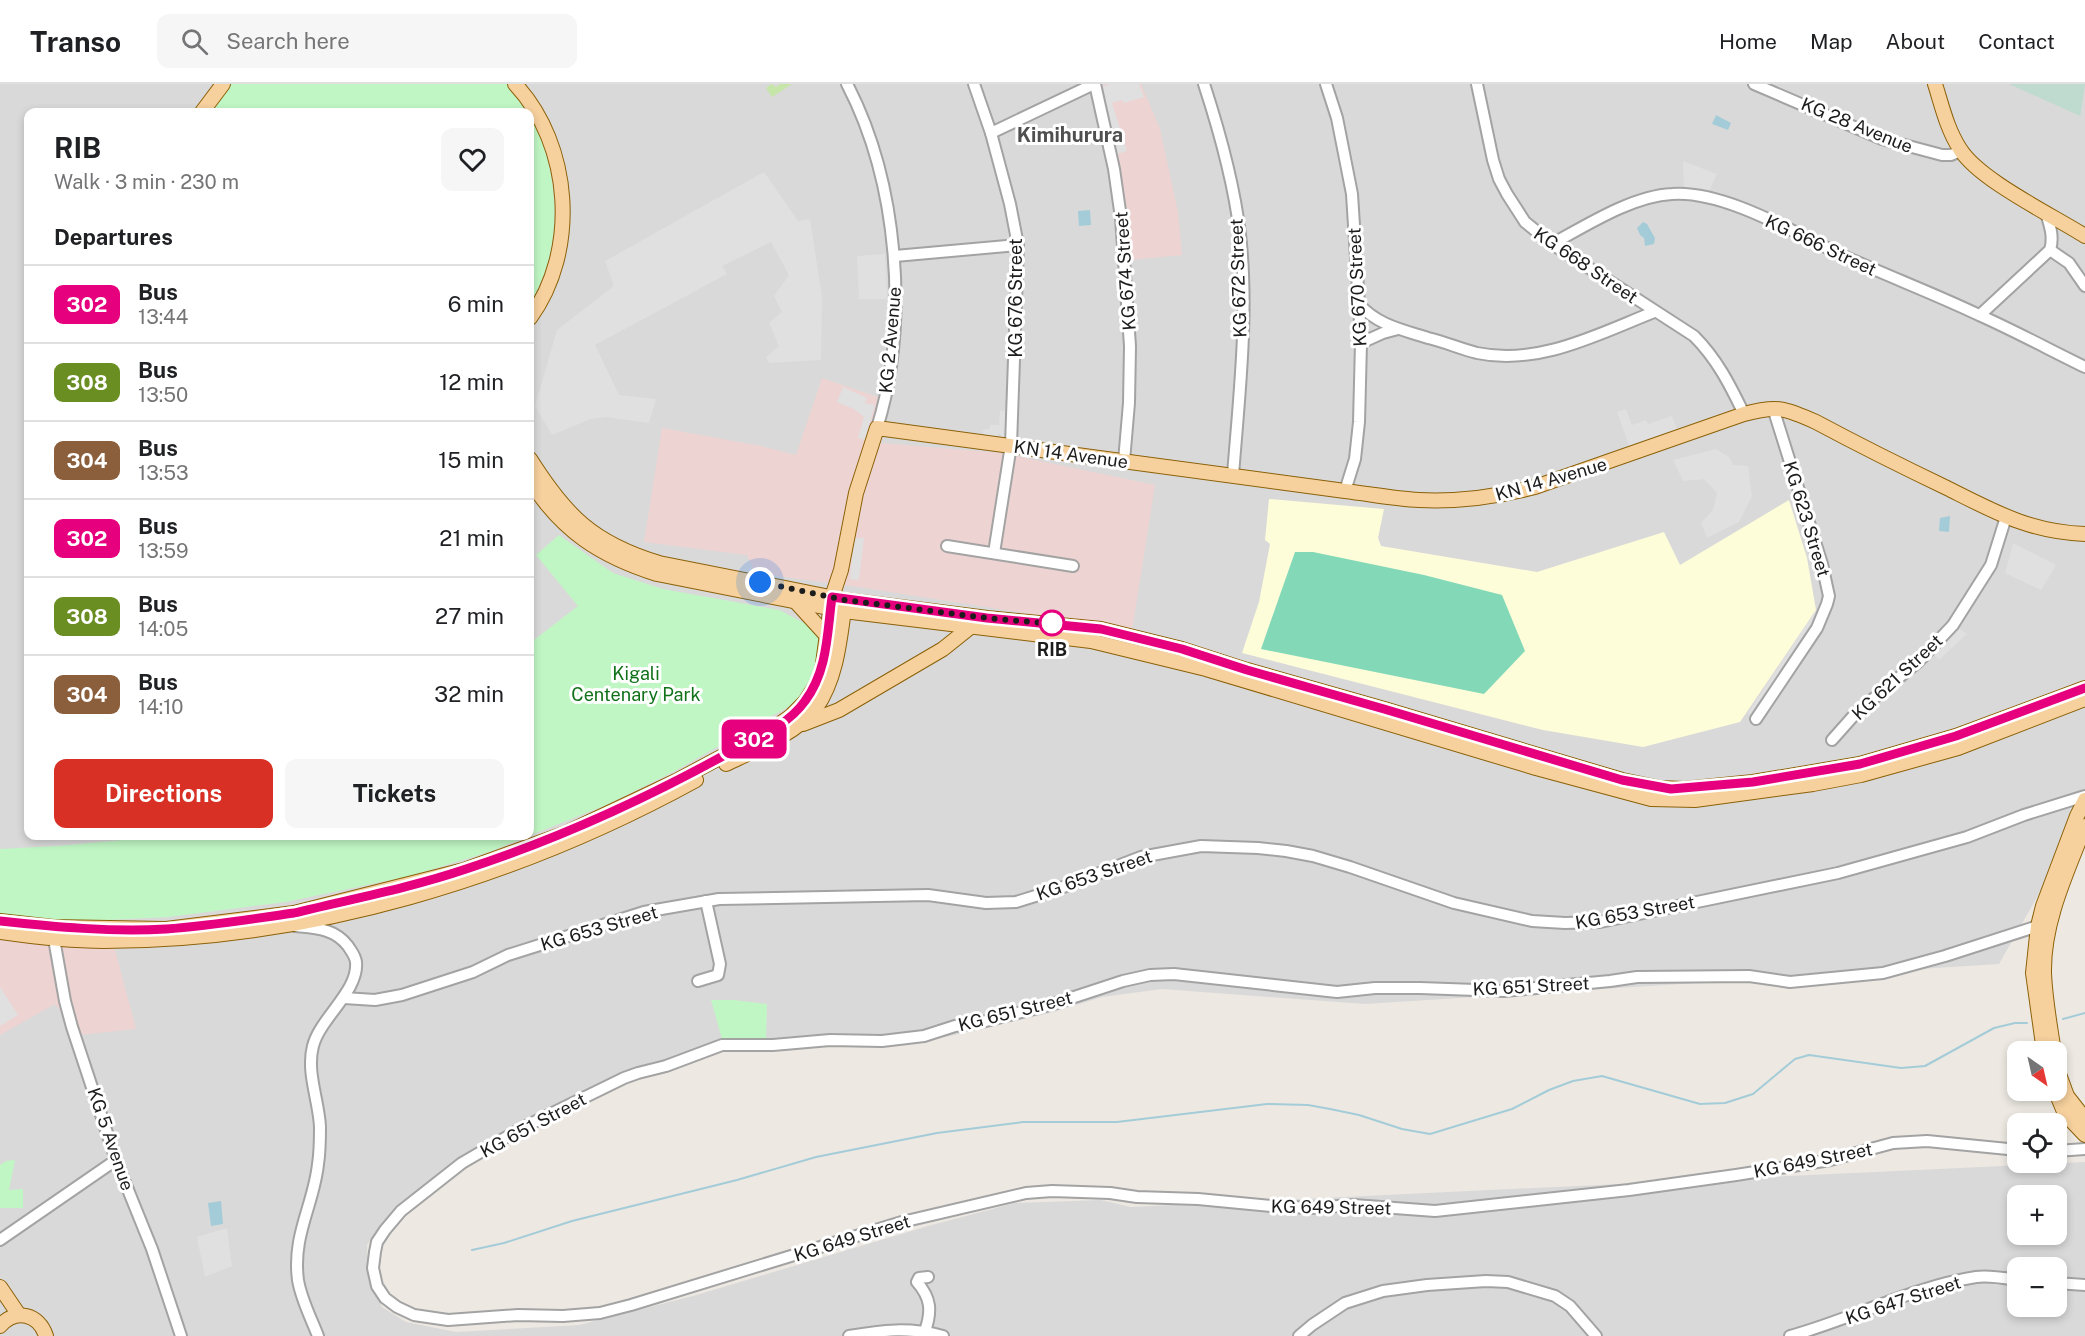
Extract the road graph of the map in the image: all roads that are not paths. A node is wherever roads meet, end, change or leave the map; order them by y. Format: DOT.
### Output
graph roads {
  1 [pos="224,84"];
  2 [pos="515,84"];
  3 [pos="847,84"];
  4 [pos="974,84"];
  5 [pos="1095,84"];
  6 [pos="1204,84"];
  7 [pos="1326,84"];
  8 [pos="1477,84"];
  9 [pos="1754,84"];
  10 [pos="1935,84"];
  11 [pos="205,108"];
  12 [pos="533,108"];
  13 [pos="534,110"];
  14 [pos="991,133"];
  15 [pos="1960,151"];
  16 [pos="2046,213"];
  17 [pos="2085,236"];
  18 [pos="1552,244"];
  19 [pos="1018,245"];
  20 [pos="2050,250"];
  21 [pos="895,256"];
  22 [pos="2085,286"];
  23 [pos="1359,304"];
  24 [pos="534,310"];
  25 [pos="1654,312"];
  26 [pos="1980,315"];
  27 [pos="1398,329"];
  28 [pos="1361,343"];
  29 [pos="2085,367"];
  30 [pos="1773,408"];
  31 [pos="1744,414"];
  32 [pos="877,428"];
  33 [pos="1011,446"];
  34 [pos="1125,461"];
  35 [pos="534,465"];
  36 [pos="1233,475"];
  37 [pos="534,487"];
  38 [pos="1345,491"];
  39 [pos="2006,517"];
  40 [pos="2085,534"];
  41 [pos="947,546"];
  42 [pos="994,553"];
  43 [pos="1073,566"];
  44 [pos="724,580"];
  45 [pos="796,602"];
  46 [pos="838,604"];
  47 [pos="973,626"];
  48 [pos="827,636"];
  49 [pos="2085,688"];
  50 [pos="2085,699"];
  51 [pos="1756,719"];
  52 [pos="793,728"];
  53 [pos="1832,740"];
  54 [pos="2085,798"];
  55 [pos="2085,826"];
  56 [pos="706,901"];
  57 [pos="0,921"];
  58 [pos="292,925"];
  59 [pos="2038,926"];
  60 [pos="0,932"];
  61 [pos="54,939"];
  62 [pos="698,981"];
  63 [pos="344,998"];
  64 [pos="2042,1041"];
  65 [pos="2053,1041"];
  66 [pos="2067,1096"];
  67 [pos="2060,1101"];
  68 [pos="2085,1119"];
  69 [pos="2085,1135"];
  70 [pos="2007,1149"];
  71 [pos="2085,1149"];
  72 [pos="2067,1150"];
  73 [pos="116,1160"];
  74 [pos="0,1240"];
  75 [pos="927,1276"];
  76 [pos="2007,1279"];
  77 [pos="2067,1284"];
  78 [pos="2085,1285"];
  79 [pos="0,1287"];
  80 [pos="655,1298"];
  81 [pos="19,1315"];
  82 [pos="0,1325"];
  83 [pos="925,1331"];
  84 [pos="46,1336"];
  85 [pos="181,1336"];
  86 [pos="318,1336"];
  87 [pos="849,1336"];
  88 [pos="943,1336"];
  89 [pos="1299,1336"];
  90 [pos="1596,1336"];
  91 [pos="1790,1336"];
  1 -- 11 [label="main road"];
  2 -- 12 [label="main road"];
  3 -- 21 [label="street, KG 2 Avenue"];
  4 -- 14 [label="street, KG 676 Street"];
  5 -- 14 [label="street"];
  5 -- 34 [label="street, KG 674 Street"];
  6 -- 36 [label="street, KG 672 Street"];
  7 -- 23 [label="street, KG 670 Street"];
  8 -- 18 [label="street, KG 668 Street"];
  9 -- 15 [label="street, KG 28 Avenue"];
  10 -- 15 [label="main road"];
  13 -- 24 [label="main road"];
  14 -- 19 [label="street, KG 676 Street"];
  15 -- 16 [label="main road"];
  16 -- 17 [label="main road"];
  16 -- 20 [label="street"];
  18 -- 25 [label="street, KG 668 Street"];
  18 -- 26 [label="street, KG 666 Street"];
  19 -- 21 [label="street"];
  19 -- 33 [label="street, KG 676 Street"];
  20 -- 22 [label="street"];
  20 -- 26 [label="street"];
  21 -- 32 [label="street, KG 2 Avenue"];
  23 -- 27 [label="street"];
  23 -- 28 [label="street, KG 670 Street"];
  25 -- 27 [label="street"];
  25 -- 31 [label="street, KG 668 Street"];
  26 -- 29 [label="street, KG 666 Street"];
  27 -- 28 [label="street"];
  28 -- 38 [label="street, KG 670 Street"];
  30 -- 31 [label="main road, KN 14 Avenue"];
  30 -- 39 [label="main road, KN 14 Avenue"];
  30 -- 51 [label="street, KG 623 Street"];
  31 -- 38 [label="main road, KN 14 Avenue"];
  32 -- 33 [label="main road, KN 14 Avenue"];
  32 -- 46 [label="main road, KG 2 Avenue"];
  33 -- 34 [label="main road, KN 14 Avenue"];
  33 -- 42 [label="street, KG 676 Street"];
  34 -- 36 [label="main road, KN 14 Avenue"];
  35 -- 44 [label="main road"];
  36 -- 38 [label="main road, KN 14 Avenue"];
  37 -- 44 [label="main road"];
  39 -- 40 [label="main road, KN 14 Avenue"];
  39 -- 53 [label="street, KG 621 Street"];
  41 -- 42 [label="street"];
  42 -- 43 [label="street"];
  44 -- 45 [label="main road"];
  44 -- 46 [label="main road"];
  45 -- 46 [label="main road"];
  45 -- 48 [label="main road"];
  46 -- 47 [label="main road"];
  46 -- 48 [label="main road"];
  46 -- 49 [label="main road"];
  46 -- 52 [label="main road"];
  47 -- 50 [label="main road"];
  47 -- 52 [label="main road"];
  48 -- 57 [label="main road"];
  52 -- 58 [label="main road"];
  54 -- 56 [label="street, KG 653 Street"];
  54 -- 59 [label="main road"];
  55 -- 65 [label="main road"];
  56 -- 62 [label="street"];
  56 -- 63 [label="street, KG 653 Street"];
  58 -- 61 [label="main road"];
  58 -- 63 [label="street"];
  59 -- 64 [label="main road"];
  59 -- 80 [label="street, KG 651 Street"];
  60 -- 61 [label="main road"];
  61 -- 73 [label="street, KG 5 Avenue"];
  63 -- 86 [label="street"];
  66 -- 68 [label="main road"];
  67 -- 69 [label="main road"];
  70 -- 80 [label="street, KG 649 Street"];
  71 -- 72 [label="street"];
  73 -- 74 [label="street"];
  73 -- 85 [label="street, KG 5 Avenue"];
  75 -- 83 [label="street"];
  76 -- 91 [label="street, KG 647 Street"];
  77 -- 78 [label="street"];
  79 -- 81 [label="main road"];
  81 -- 82 [label="main road"];
  81 -- 84 [label="main road"];
  83 -- 87 [label="street"];
  83 -- 88 [label="street"];
  89 -- 90 [label="street"];
}
